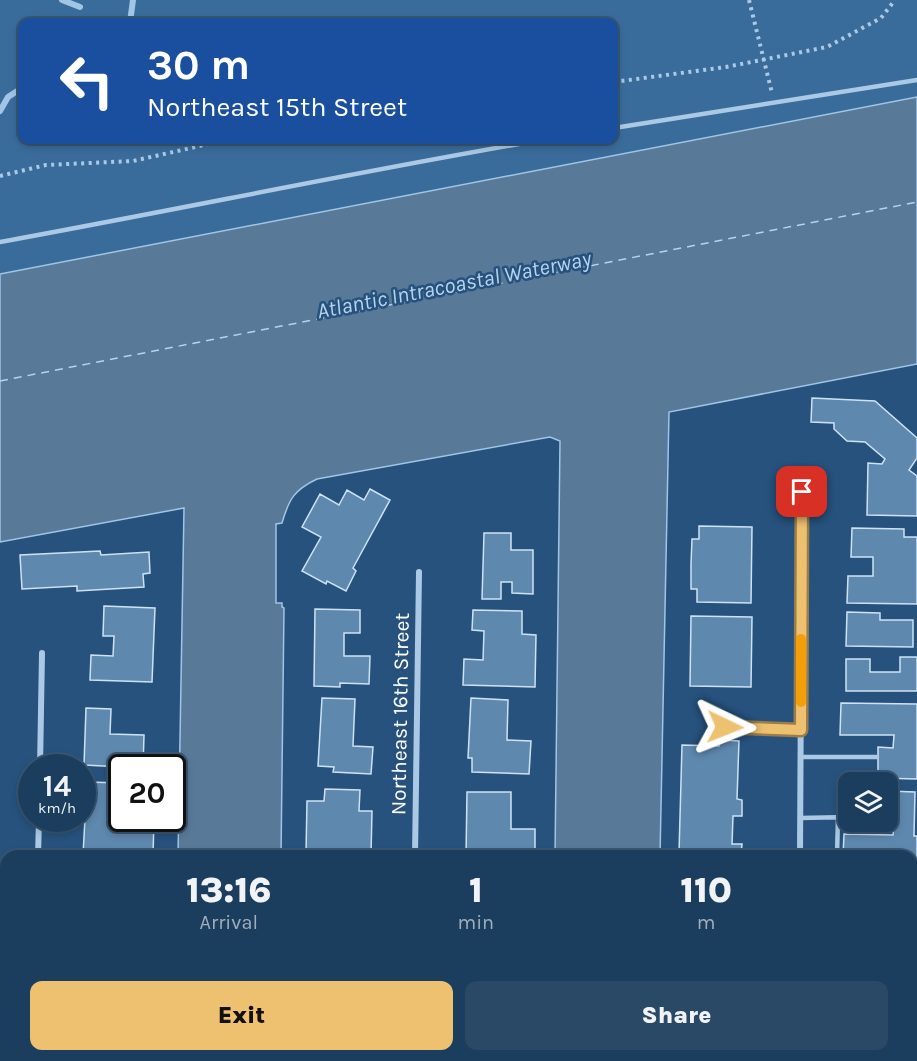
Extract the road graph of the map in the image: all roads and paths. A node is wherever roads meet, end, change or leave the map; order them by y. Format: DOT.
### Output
graph roads {
  1 [pos="749,0"];
  2 [pos="895,0"];
  3 [pos="764,59"];
  4 [pos="917,80"];
  5 [pos="618,81"];
  6 [pos="774,102"];
  7 [pos="618,127"];
  8 [pos="209,144"];
  9 [pos="519,144"];
  10 [pos="0,176"];
  11 [pos="0,242"];
  12 [pos="802,492"];
  13 [pos="419,572"];
  14 [pos="42,653"];
  15 [pos="725,727"];
  16 [pos="801,730"];
  17 [pos="40,754"];
  18 [pos="801,757"];
  19 [pos="877,757"];
  20 [pos="838,817"];
  21 [pos="800,818"];
  22 [pos="39,832"];
  23 [pos="38,850"];
  24 [pos="415,850"];
  25 [pos="800,850"];
  26 [pos="837,850"];
  1 -- 3 [label="path"];
  2 -- 3 [label="path"];
  3 -- 5 [label="path"];
  3 -- 6 [label="path"];
  4 -- 6 [label="lane"];
  6 -- 7 [label="lane"];
  8 -- 10 [label="path"];
  9 -- 11 [label="lane"];
  12 -- 16 [label="street"];
  13 -- 24 [label="street, Northeast 16th Street"];
  14 -- 17 [label="street"];
  15 -- 16 [label="lane"];
  16 -- 18 [label="street"];
  18 -- 19 [label="lane"];
  18 -- 21 [label="street"];
  20 -- 21 [label="lane"];
  20 -- 26 [label="lane"];
  21 -- 25 [label="street"];
  22 -- 23 [label="street"];
}
